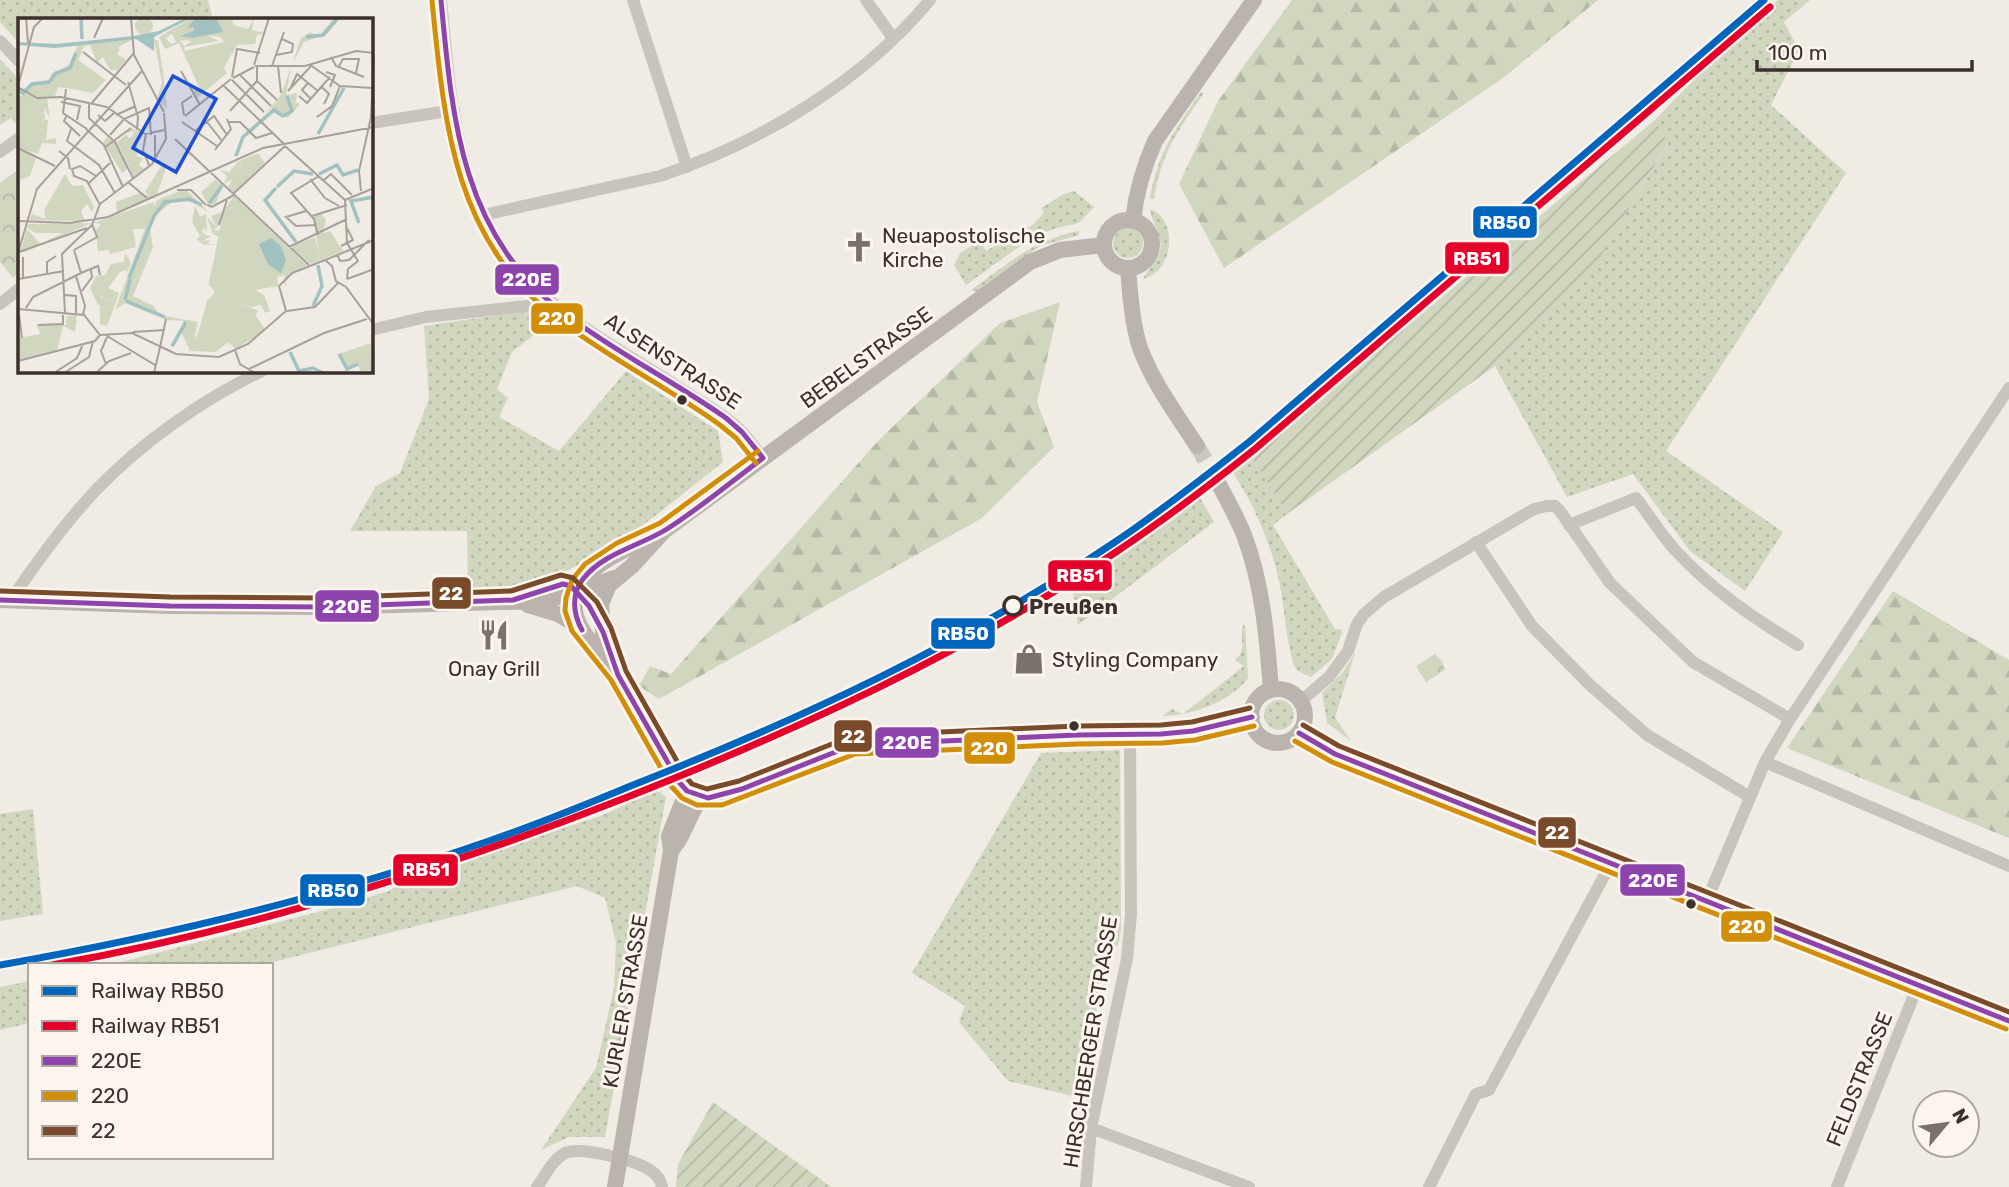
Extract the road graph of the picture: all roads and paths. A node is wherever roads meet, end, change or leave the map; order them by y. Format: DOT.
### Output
graph roads {
  1 [pos="441,0"];
  2 [pos="633,0"];
  3 [pos="866,0"];
  4 [pos="930,0"];
  5 [pos="1254,0"];
  6 [pos="893,38"];
  7 [pos="0,41"];
  8 [pos="18,60"];
  9 [pos="453,110"];
  10 [pos="373,122"];
  11 [pos="18,139"];
  12 [pos="0,152"];
  13 [pos="687,167"];
  14 [pos="483,215"];
  15 [pos="1133,221"];
  16 [pos="1104,245"];
  17 [pos="1128,268"];
  18 [pos="18,290"];
  19 [pos="553,303"];
  20 [pos="0,304"];
  21 [pos="373,330"];
  22 [pos="258,373"];
  23 [pos="2009,388"];
  24 [pos="1197,446"];
  25 [pos="763,458"];
  26 [pos="1215,477"];
  27 [pos="1569,524"];
  28 [pos="664,531"];
  29 [pos="1476,542"];
  30 [pos="617,577"];
  31 [pos="570,588"];
  32 [pos="5,600"];
  33 [pos="513,600"];
  34 [pos="580,627"];
  35 [pos="603,632"];
  36 [pos="1798,645"];
  37 [pos="618,675"];
  38 [pos="1271,690"];
  39 [pos="1301,701"];
  40 [pos="1252,717"];
  41 [pos="1790,719"];
  42 [pos="1299,733"];
  43 [pos="1130,735"];
  44 [pos="1765,762"];
  45 [pos="694,794"];
  46 [pos="1750,796"];
  47 [pos="1611,863"];
  48 [pos="2009,866"];
  49 [pos="1707,900"];
  50 [pos="1917,985"];
  51 [pos="2009,1021"];
  52 [pos="1091,1128"];
  53 [pos="620,1158"];
  54 [pos="537,1187"];
  55 [pos="615,1187"];
  56 [pos="662,1187"];
  57 [pos="1086,1187"];
  58 [pos="1249,1187"];
  59 [pos="1429,1187"];
  60 [pos="1837,1187"];
  1 -- 9 [label="street, ALSENSTRASSE"];
  2 -- 13 [label="street"];
  3 -- 6 [label="street"];
  4 -- 6 [label="street"];
  5 -- 15 [label="street"];
  6 -- 13 [label="street"];
  7 -- 8 [label="street"];
  9 -- 10 [label="street"];
  9 -- 14 [label="street, ALSENSTRASSE"];
  11 -- 12 [label="street"];
  13 -- 14 [label="street"];
  14 -- 19 [label="street, ALSENSTRASSE"];
  15 -- 16 [label="street"];
  15 -- 17 [label="street"];
  16 -- 17 [label="street"];
  16 -- 25 [label="street, BEBELSTRASSE"];
  17 -- 24 [label="street"];
  18 -- 20 [label="street"];
  19 -- 21 [label="street"];
  19 -- 25 [label="street, ALSENSTRASSE"];
  22 -- 32 [label="street"];
  23 -- 41 [label="street"];
  25 -- 28 [label="street, BEBELSTRASSE"];
  26 -- 38 [label="street"];
  27 -- 29 [label="street"];
  27 -- 36 [label="street"];
  27 -- 41 [label="street"];
  28 -- 30 [label="street, BEBELSTRASSE"];
  28 -- 31 [label="street, BEBELSTRASSE"];
  29 -- 39 [label="street"];
  29 -- 46 [label="street"];
  30 -- 31 [label="street"];
  30 -- 35 [label="street"];
  31 -- 33 [label="street"];
  31 -- 34 [label="street"];
  31 -- 35 [label="street"];
  32 -- 33 [label="street"];
  33 -- 34 [label="street"];
  34 -- 37 [label="street"];
  35 -- 37 [label="street"];
  37 -- 45 [label="street"];
  38 -- 39 [label="street"];
  38 -- 40 [label="street"];
  39 -- 42 [label="street"];
  40 -- 42 [label="street"];
  40 -- 43 [label="street"];
  41 -- 44 [label="street"];
  42 -- 47 [label="street"];
  43 -- 45 [label="street"];
  43 -- 52 [label="street, HIRSCHBERGER STRASSE"];
  44 -- 46 [label="street"];
  44 -- 48 [label="street"];
  45 -- 53 [label="street, KURLER STRASSE"];
  46 -- 49 [label="street"];
  47 -- 49 [label="street"];
  47 -- 59 [label="street"];
  49 -- 50 [label="street"];
  50 -- 51 [label="street"];
  50 -- 60 [label="street, FELDSTRASSE"];
  52 -- 57 [label="street, HIRSCHBERGER STRASSE"];
  52 -- 58 [label="street"];
  53 -- 54 [label="street"];
  53 -- 55 [label="street, KURLER STRASSE"];
  53 -- 56 [label="street"];
}
